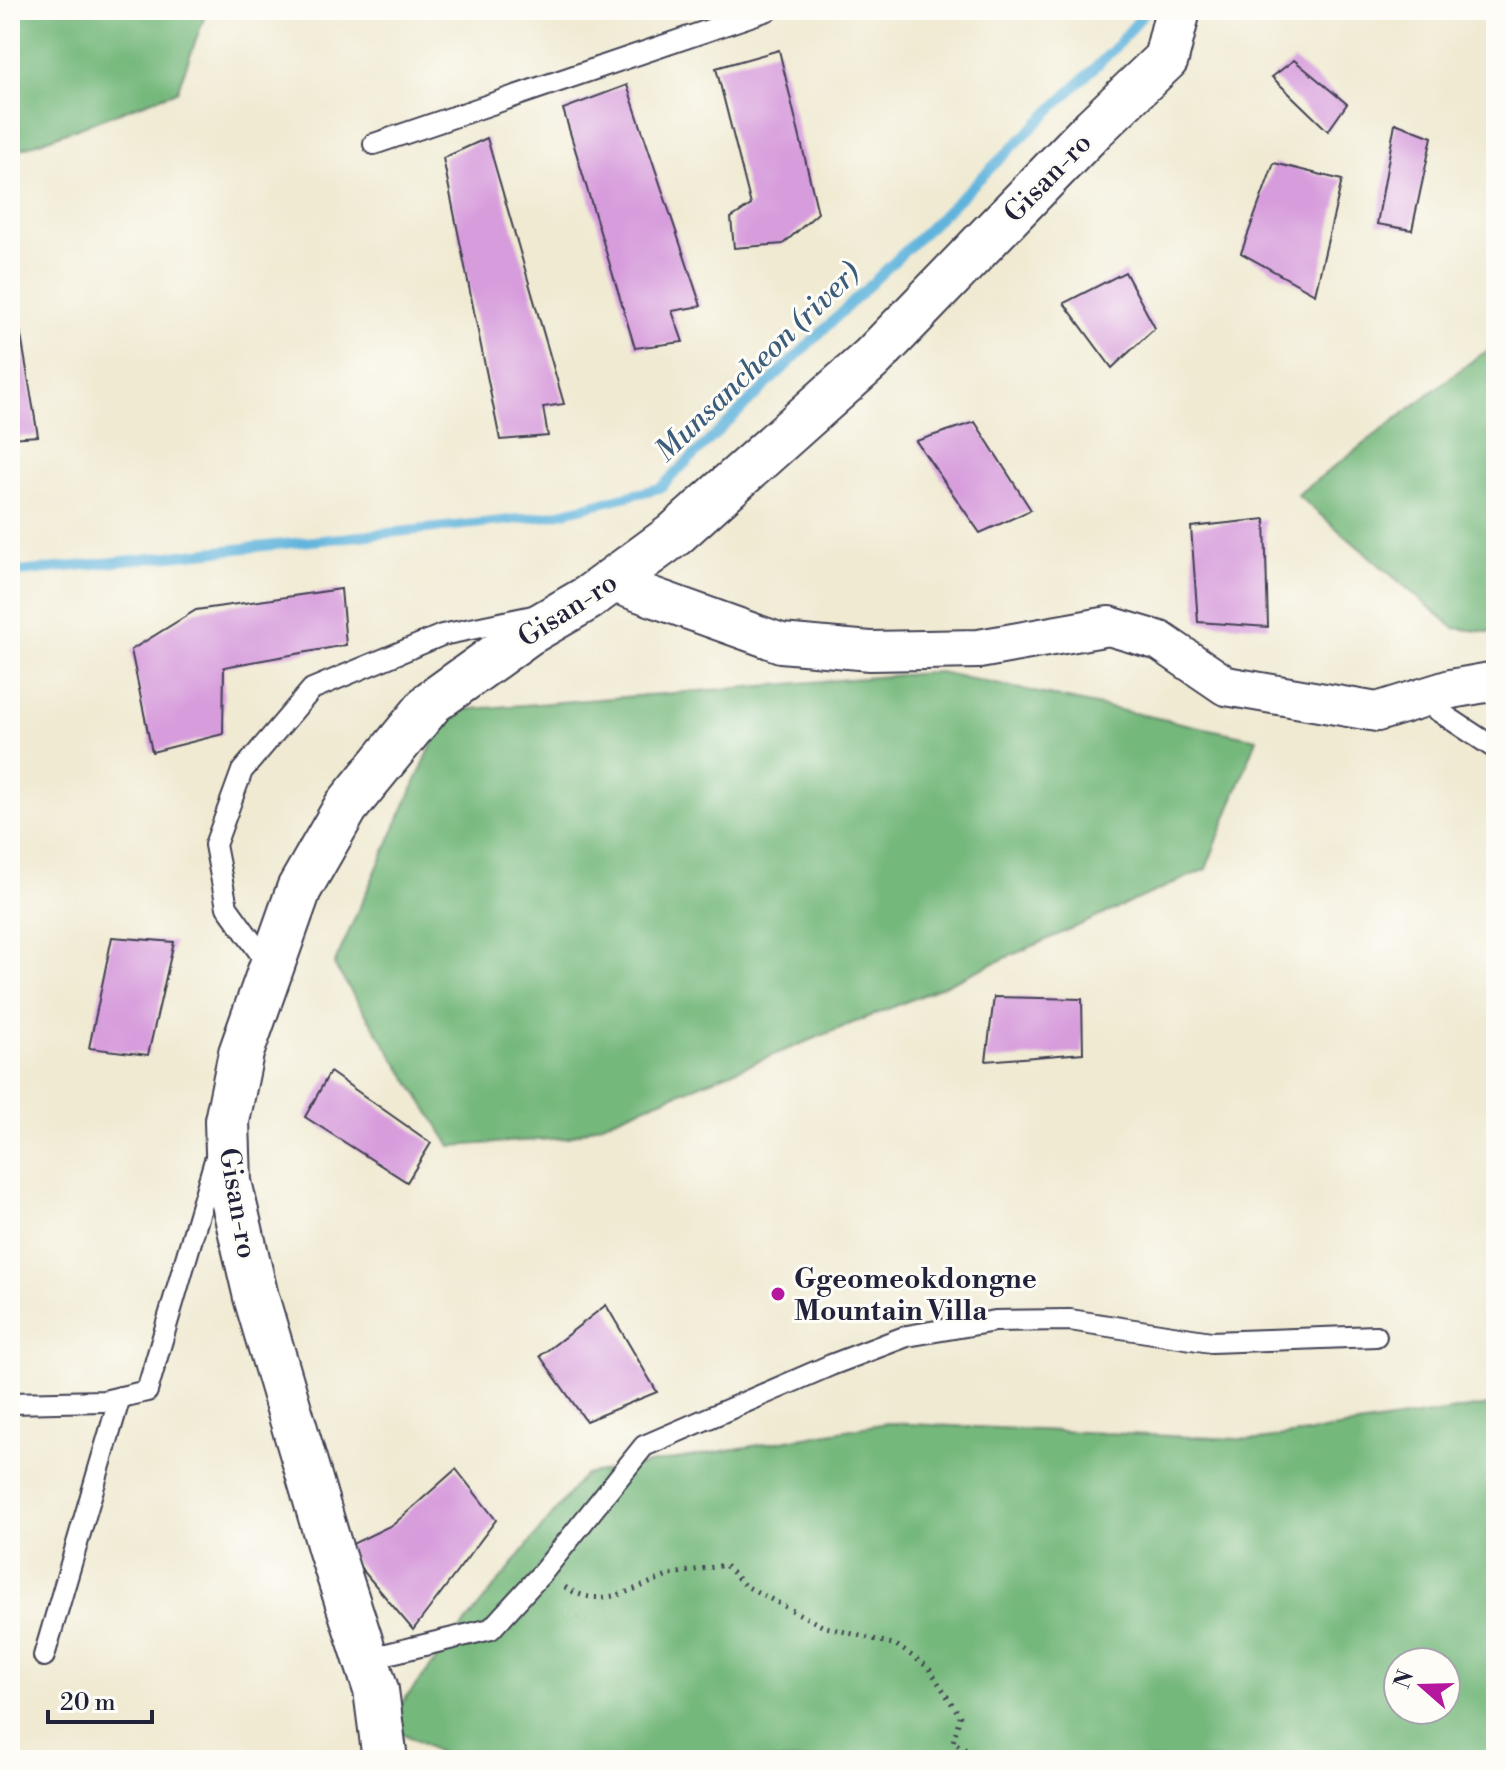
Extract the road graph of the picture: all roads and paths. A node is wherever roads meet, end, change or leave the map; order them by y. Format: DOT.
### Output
graph roads {
  1 [pos="768,10"];
  2 [pos="1178,10"];
  3 [pos="374,144"];
  4 [pos="611,582"];
  5 [pos="572,607"];
  6 [pos="1496,681"];
  7 [pos="1420,699"];
  8 [pos="1496,749"];
  9 [pos="270,967"];
  10 [pos="227,1121"];
  11 [pos="1376,1336"];
  12 [pos="120,1397"];
  13 [pos="10,1403"];
  14 [pos="543,1572"];
  15 [pos="44,1656"];
  16 [pos="366,1659"];
  17 [pos="385,1760"];
  18 [pos="983,1760"];
  1 -- 3 [label="lane"];
  2 -- 4 [label="main road, Gisan-ro"];
  4 -- 5 [label="main road, Gisan-ro"];
  4 -- 7 [label="street"];
  5 -- 9 [label="main road, Gisan-ro"];
  5 -- 9 [label="lane"];
  6 -- 7 [label="street"];
  7 -- 8 [label="lane"];
  9 -- 10 [label="main road, Gisan-ro"];
  10 -- 12 [label="lane"];
  10 -- 16 [label="main road, Gisan-ro"];
  11 -- 14 [label="lane"];
  12 -- 13 [label="lane"];
  12 -- 15 [label="lane"];
  14 -- 16 [label="lane"];
  14 -- 18 [label="path"];
  16 -- 17 [label="main road"];
}
